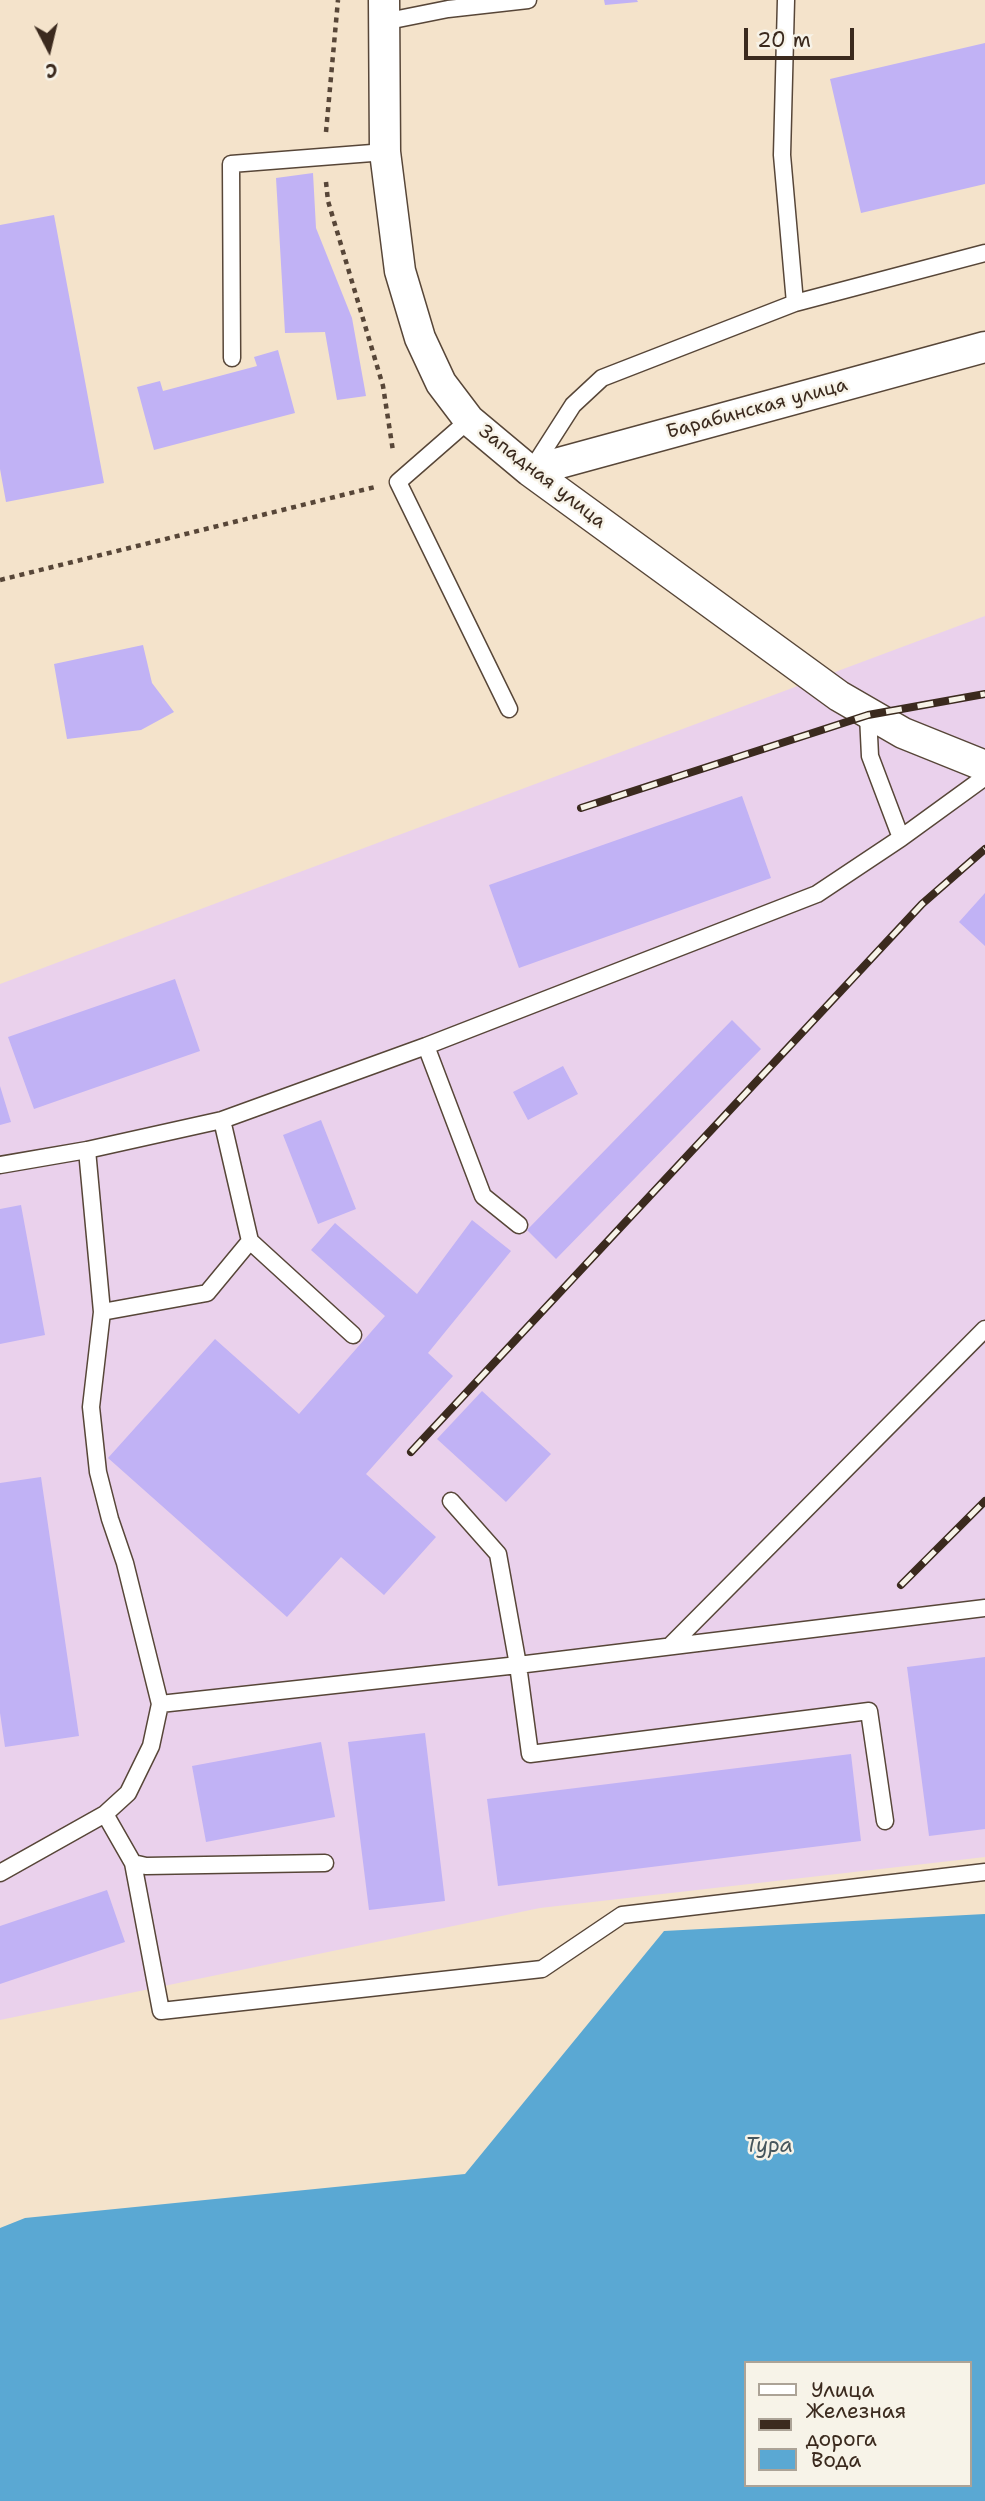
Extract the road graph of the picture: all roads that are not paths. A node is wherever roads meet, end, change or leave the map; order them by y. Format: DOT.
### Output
graph roads {
  1 [pos="528,0"];
  2 [pos="786,0"];
  3 [pos="383,11"];
  4 [pos="385,152"];
  5 [pos="985,253"];
  6 [pos="794,303"];
  7 [pos="985,347"];
  8 [pos="232,358"];
  9 [pos="469,421"];
  10 [pos="530,471"];
  11 [pos="509,709"];
  12 [pos="868,715"];
  13 [pos="985,766"];
  14 [pos="985,777"];
  15 [pos="901,838"];
  16 [pos="426,1046"];
  17 [pos="222,1120"];
  18 [pos="88,1150"];
  19 [pos="0,1165"];
  20 [pos="519,1225"];
  21 [pos="250,1241"];
  22 [pos="102,1312"];
  23 [pos="985,1329"];
  24 [pos="353,1335"];
  25 [pos="451,1501"];
  26 [pos="985,1608"];
  27 [pos="670,1646"];
  28 [pos="518,1665"];
  29 [pos="160,1704"];
  30 [pos="104,1814"];
  31 [pos="885,1821"];
  32 [pos="133,1863"];
  33 [pos="325,1863"];
  34 [pos="985,1872"];
  35 [pos="0,1873"];
  1 -- 3 [label="lane"];
  2 -- 6 [label="lane"];
  3 -- 4 [label="street, Западная улица"];
  4 -- 8 [label="lane"];
  4 -- 9 [label="street, Западная улица"];
  5 -- 6 [label="lane"];
  6 -- 10 [label="lane"];
  7 -- 10 [label="street, Барабинская улица"];
  9 -- 10 [label="street, Западная улица"];
  9 -- 11 [label="lane"];
  10 -- 12 [label="street, Западная улица"];
  12 -- 13 [label="street, Западная улица"];
  12 -- 15 [label="lane"];
  14 -- 15 [label="lane"];
  15 -- 16 [label="lane"];
  16 -- 17 [label="lane"];
  16 -- 20 [label="lane"];
  17 -- 18 [label="lane"];
  17 -- 21 [label="lane"];
  18 -- 19 [label="lane"];
  18 -- 22 [label="lane"];
  21 -- 22 [label="lane"];
  21 -- 24 [label="lane"];
  22 -- 29 [label="lane"];
  23 -- 27 [label="lane"];
  25 -- 28 [label="lane"];
  26 -- 27 [label="lane"];
  27 -- 28 [label="lane"];
  28 -- 29 [label="lane"];
  28 -- 31 [label="lane"];
  29 -- 30 [label="lane"];
  30 -- 32 [label="lane"];
  30 -- 35 [label="lane"];
  32 -- 33 [label="lane"];
  32 -- 34 [label="lane"];
}
